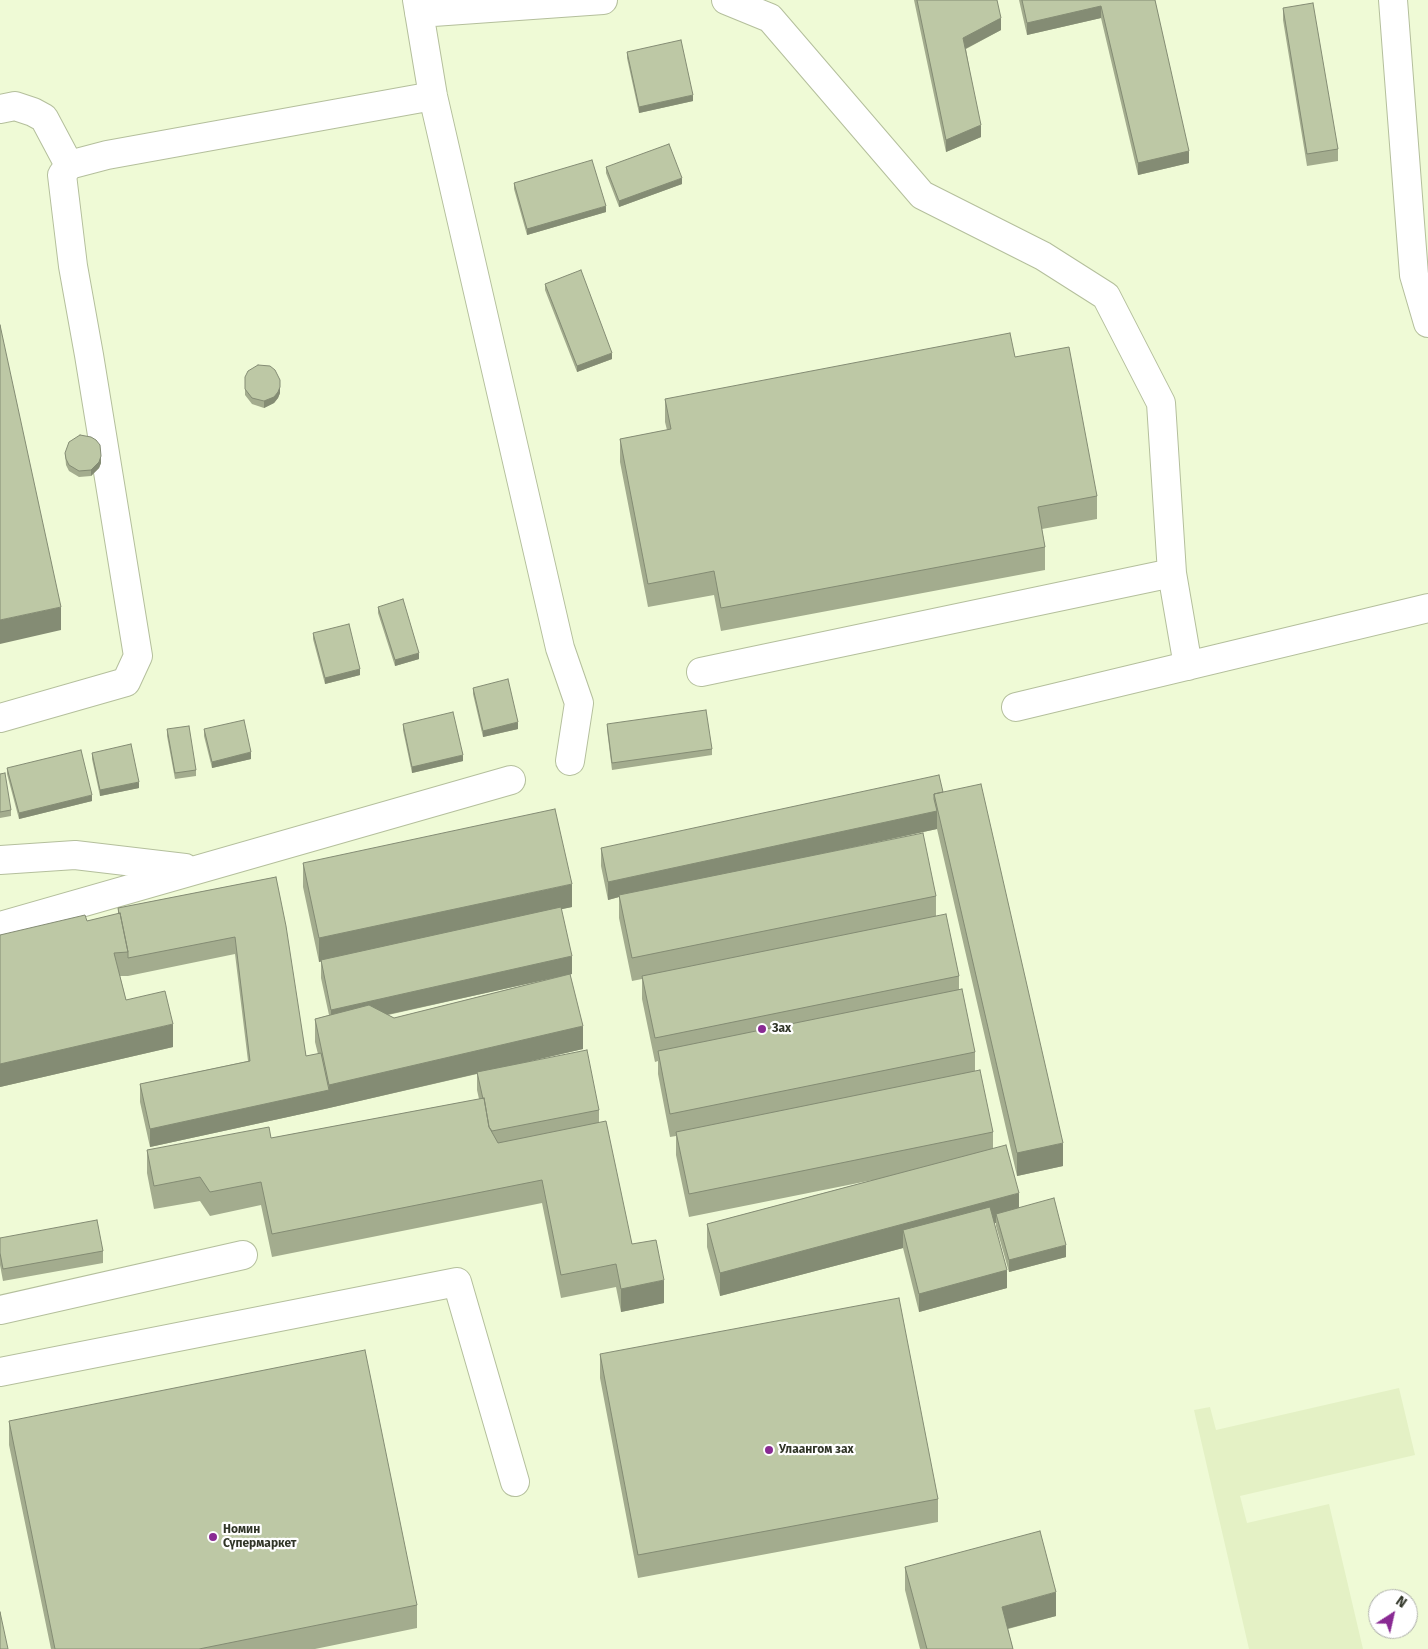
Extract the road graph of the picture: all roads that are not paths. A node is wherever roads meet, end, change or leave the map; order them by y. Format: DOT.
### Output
graph roads {
  1 [pos="604,0"];
  2 [pos="726,0"];
  3 [pos="1393,0"];
  4 [pos="418,6"];
  5 [pos="433,96"];
  6 [pos="0,109"];
  7 [pos="69,165"];
  8 [pos="1421,273"];
  9 [pos="1428,322"];
  10 [pos="1172,573"];
  11 [pos="1428,608"];
  12 [pos="1188,666"];
  13 [pos="700,672"];
  14 [pos="1016,707"];
  15 [pos="0,718"];
  16 [pos="570,761"];
  17 [pos="511,780"];
  18 [pos="0,860"];
  19 [pos="199,869"];
  20 [pos="0,926"];
  21 [pos="243,1255"];
  22 [pos="0,1310"];
  23 [pos="0,1372"];
  24 [pos="515,1482"];
  1 -- 4 [label="street"];
  2 -- 10 [label="street"];
  3 -- 8 [label="street"];
  4 -- 5 [label="street"];
  5 -- 7 [label="street"];
  5 -- 16 [label="street"];
  6 -- 7 [label="street"];
  7 -- 15 [label="street"];
  8 -- 9 [label="street"];
  10 -- 12 [label="street"];
  10 -- 13 [label="street"];
  11 -- 12 [label="street"];
  12 -- 14 [label="street"];
  17 -- 19 [label="street"];
  18 -- 19 [label="street"];
  19 -- 20 [label="street"];
  21 -- 22 [label="street"];
  23 -- 24 [label="street"];
}
